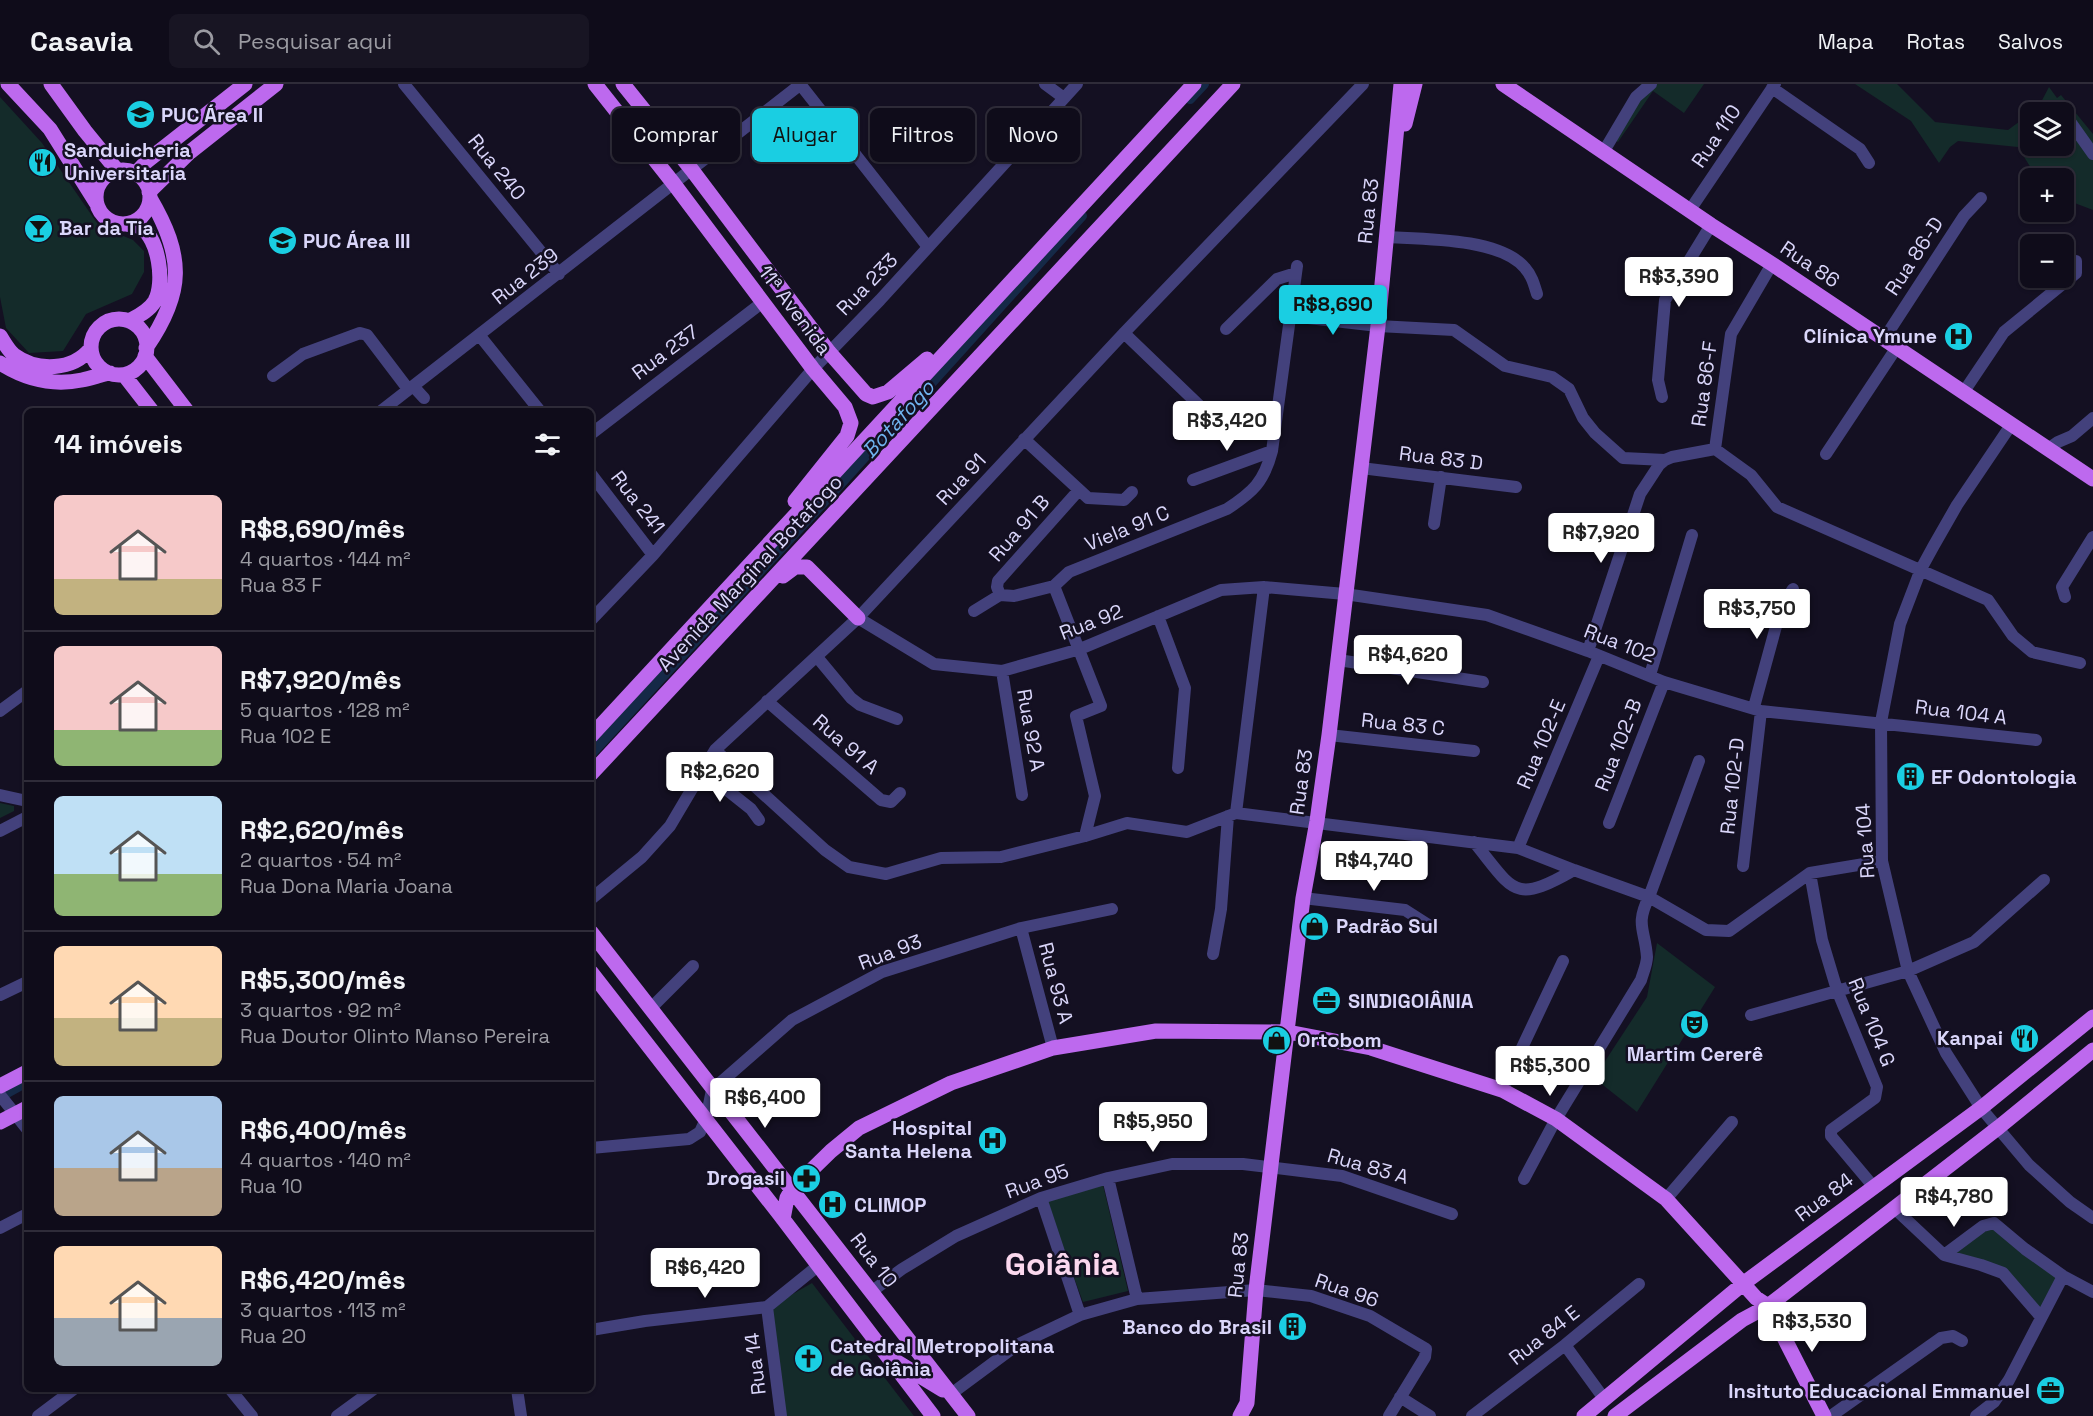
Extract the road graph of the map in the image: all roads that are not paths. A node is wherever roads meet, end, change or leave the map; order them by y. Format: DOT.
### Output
graph roads {
  1 [pos="8,84"];
  2 [pos="51,84"];
  3 [pos="245,84"];
  4 [pos="276,84"];
  5 [pos="404,84"];
  6 [pos="594,84"];
  7 [pos="622,84"];
  8 [pos="801,84"];
  9 [pos="1046,84"];
  10 [pos="1077,84"];
  11 [pos="1194,84"];
  12 [pos="1233,84"];
  13 [pos="1363,84"];
  14 [pos="1401,84"];
  15 [pos="1415,84"];
  16 [pos="1503,84"];
  17 [pos="1651,84"];
  18 [pos="1774,86"];
  19 [pos="1064,98"];
  20 [pos="2074,127"];
  21 [pos="186,130"];
  22 [pos="199,146"];
  23 [pos="1604,152"];
  24 [pos="2093,154"];
  25 [pos="1869,163"];
  26 [pos="1394,168"];
  27 [pos="116,169"];
  28 [pos="692,170"];
  29 [pos="136,173"];
  30 [pos="674,184"];
  31 [pos="150,195"];
  32 [pos="1981,198"];
  33 [pos="97,204"];
  34 [pos="1690,210"];
  35 [pos="126,224"];
  36 [pos="1711,225"];
  37 [pos="1387,237"];
  38 [pos="928,247"];
  39 [pos="2076,261"];
  40 [pos="1772,264"];
  41 [pos="559,274"];
  42 [pos="1537,294"];
  43 [pos="763,302"];
  44 [pos="1291,316"];
  45 [pos="129,321"];
  46 [pos="971,323"];
  47 [pos="1378,326"];
  48 [pos="1227,329"];
  49 [pos="1124,333"];
  50 [pos="0,336"];
  51 [pos="480,336"];
  52 [pos="1884,339"];
  53 [pos="1897,347"];
  54 [pos="91,348"];
  55 [pos="146,352"];
  56 [pos="829,352"];
  57 [pos="0,363"];
  58 [pos="813,369"];
  59 [pos="117,374"];
  60 [pos="273,376"];
  61 [pos="411,388"];
  62 [pos="1963,393"];
  63 [pos="423,398"];
  64 [pos="1662,398"];
  65 [pos="149,408"];
  66 [pos="185,408"];
  67 [pos="387,408"];
  68 [pos="538,408"];
  69 [pos="1202,408"];
  70 [pos="2093,418"];
  71 [pos="2011,425"];
  72 [pos="594,432"];
  73 [pos="1024,439"];
  74 [pos="1715,449"];
  75 [pos="2048,449"];
  76 [pos="1272,451"];
  77 [pos="1826,454"];
  78 [pos="1665,460"];
  79 [pos="1361,468"];
  80 [pos="1441,477"];
  81 [pos="594,478"];
  82 [pos="2093,479"];
  83 [pos="1193,480"];
  84 [pos="1516,487"];
  85 [pos="1078,490"];
  86 [pos="1132,492"];
  87 [pos="1434,524"];
  88 [pos="1692,535"];
  89 [pos="2093,537"];
  90 [pos="653,555"];
  91 [pos="748,566"];
  92 [pos="1921,569"];
  93 [pos="1054,586"];
  94 [pos="1264,587"];
  95 [pos="1793,589"];
  96 [pos="1345,594"];
  97 [pos="1000,595"];
  98 [pos="2065,597"];
  99 [pos="974,611"];
  100 [pos="1158,616"];
  101 [pos="594,617"];
  102 [pos="858,618"];
  103 [pos="723,634"];
  104 [pos="1080,650"];
  105 [pos="1593,653"];
  106 [pos="816,657"];
  107 [pos="1338,660"];
  108 [pos="2080,663"];
  109 [pos="1002,671"];
  110 [pos="1650,675"];
  111 [pos="1483,682"];
  112 [pos="1664,682"];
  113 [pos="24,693"];
  114 [pos="767,700"];
  115 [pos="1757,709"];
  116 [pos="0,711"];
  117 [pos="897,719"];
  118 [pos="1881,722"];
  119 [pos="594,733"];
  120 [pos="1329,735"];
  121 [pos="2036,740"];
  122 [pos="715,750"];
  123 [pos="1474,751"];
  124 [pos="1699,761"];
  125 [pos="1178,768"];
  126 [pos="702,770"];
  127 [pos="594,771"];
  128 [pos="900,793"];
  129 [pos="0,795"];
  130 [pos="1022,795"];
  131 [pos="23,800"];
  132 [pos="1232,814"];
  133 [pos="758,818"];
  134 [pos="23,819"];
  135 [pos="1317,821"];
  136 [pos="1609,823"];
  137 [pos="0,831"];
  138 [pos="1085,836"];
  139 [pos="1474,842"];
  140 [pos="1518,848"];
  141 [pos="1882,861"];
  142 [pos="1743,866"];
  143 [pos="1574,870"];
  144 [pos="1810,873"];
  145 [pos="2044,880"];
  146 [pos="594,897"];
  147 [pos="1649,897"];
  148 [pos="1303,898"];
  149 [pos="1112,909"];
  150 [pos="1430,926"];
  151 [pos="1021,928"];
  152 [pos="594,936"];
  153 [pos="1213,954"];
  154 [pos="1563,961"];
  155 [pos="693,966"];
  156 [pos="1908,971"];
  157 [pos="594,976"];
  158 [pos="24,983"];
  159 [pos="1837,990"];
  160 [pos="0,995"];
  161 [pos="650,1010"];
  162 [pos="1751,1015"];
  163 [pos="2093,1017"];
  164 [pos="1288,1032"];
  165 [pos="643,1039"];
  166 [pos="1053,1048"];
  167 [pos="2093,1050"];
  168 [pos="24,1074"];
  169 [pos="708,1084"];
  170 [pos="0,1086"];
  171 [pos="1502,1090"];
  172 [pos="0,1095"];
  173 [pos="1981,1108"];
  174 [pos="24,1110"];
  175 [pos="706,1119"];
  176 [pos="1556,1119"];
  177 [pos="0,1122"];
  178 [pos="1732,1122"];
  179 [pos="24,1126"];
  180 [pos="1998,1127"];
  181 [pos="594,1148"];
  182 [pos="1271,1167"];
  183 [pos="1108,1178"];
  184 [pos="1524,1179"];
  185 [pos="1873,1186"];
  186 [pos="792,1189"];
  187 [pos="1041,1198"];
  188 [pos="1666,1199"];
  189 [pos="1894,1208"];
  190 [pos="1452,1214"];
  191 [pos="24,1216"];
  192 [pos="2093,1218"];
  193 [pos="783,1219"];
  194 [pos="0,1228"];
  195 [pos="1944,1255"];
  196 [pos="819,1265"];
  197 [pos="2063,1276"];
  198 [pos="1744,1283"];
  199 [pos="1639,1284"];
  200 [pos="1256,1290"];
  201 [pos="871,1292"];
  202 [pos="2093,1292"];
  203 [pos="1137,1299"];
  204 [pos="1768,1306"];
  205 [pos="767,1307"];
  206 [pos="1080,1315"];
  207 [pos="2042,1317"];
  208 [pos="594,1330"];
  209 [pos="1962,1341"];
  210 [pos="1565,1345"];
  211 [pos="881,1348"];
  212 [pos="70,1392"];
  213 [pos="232,1392"];
  214 [pos="370,1392"];
  215 [pos="517,1392"];
  216 [pos="951,1394"];
  217 [pos="1400,1397"];
  218 [pos="1605,1400"];
  219 [pos="1246,1412"];
  220 [pos="1622,1414"];
  221 [pos="38,1416"];
  222 [pos="252,1416"];
  223 [pos="337,1416"];
  224 [pos="521,1416"];
  225 [pos="780,1416"];
  226 [pos="933,1416"];
  227 [pos="968,1416"];
  228 [pos="1389,1416"];
  229 [pos="1430,1416"];
  230 [pos="1472,1416"];
  231 [pos="1584,1416"];
  232 [pos="1824,1416"];
  233 [pos="1831,1416"];
  234 [pos="1976,1416"];
  1 -- 33 [label="main road"];
  2 -- 27 [label="main road"];
  3 -- 21 [label="main road"];
  4 -- 22 [label="main road"];
  5 -- 41 [label="street, Rua 240"];
  6 -- 30 [label="main road, 11ª Avenida"];
  7 -- 28 [label="main road, 11ª Avenida"];
  8 -- 28 [label="street, Rua 239"];
  8 -- 38 [label="street"];
  9 -- 19 [label="street"];
  10 -- 19 [label="street, Rua 233"];
  11 -- 46 [label="main road, Avenida Marginal Botafogo"];
  12 -- 103 [label="main road, Avenida Marginal Botafogo"];
  13 -- 49 [label="street, Rua 91"];
  14 -- 26 [label="main road, Rua 83"];
  15 -- 26 [label="main road, Rua 83"];
  16 -- 23 [label="main road, Rua 86"];
  17 -- 23 [label="street"];
  18 -- 25 [label="street"];
  18 -- 34 [label="street, Rua 110"];
  19 -- 38 [label="street, Rua 233"];
  20 -- 24 [label="street"];
  21 -- 22 [label="main road"];
  21 -- 29 [label="main road"];
  22 -- 31 [label="main road"];
  23 -- 34 [label="main road, Rua 86"];
  26 -- 37 [label="main road, Rua 83"];
  27 -- 29 [label="main road"];
  27 -- 33 [label="main road"];
  28 -- 30 [label="street, Rua 239"];
  28 -- 56 [label="main road, 11ª Avenida"];
  29 -- 31 [label="main road"];
  30 -- 41 [label="street, Rua 239"];
  30 -- 43 [label="main road, 11ª Avenida"];
  31 -- 35 [label="main road"];
  31 -- 55 [label="main road"];
  32 -- 52 [label="street, Rua 86-D"];
  33 -- 35 [label="main road"];
  34 -- 36 [label="main road, Rua 86"];
  35 -- 45 [label="main road"];
  36 -- 40 [label="main road, Rua 86"];
  36 -- 64 [label="street"];
  37 -- 42 [label="street"];
  37 -- 47 [label="main road, Rua 83"];
  38 -- 56 [label="street, Rua 233"];
  39 -- 62 [label="street"];
  40 -- 52 [label="main road, Rua 86"];
  40 -- 74 [label="street, Rua 86-F"];
  41 -- 51 [label="street, Rua 239"];
  43 -- 58 [label="main road, 11ª Avenida"];
  43 -- 72 [label="street, Rua 237"];
  44 -- 47 [label="street"];
  44 -- 48 [label="street, Viela 91 C"];
  44 -- 76 [label="street, Viela 91 C"];
  45 -- 54 [label="main road"];
  45 -- 55 [label="main road"];
  46 -- 56 [label="main road, 11ª Avenida"];
  46 -- 91 [label="main road, Avenida Marginal Botafogo"];
  47 -- 78 [label="street"];
  47 -- 79 [label="main road, Rua 83"];
  49 -- 69 [label="street"];
  49 -- 73 [label="street, Rua 91"];
  50 -- 54 [label="main road"];
  51 -- 61 [label="street, Rua 239"];
  51 -- 68 [label="street"];
  52 -- 53 [label="main road, Rua 86"];
  53 -- 62 [label="main road, Rua 86"];
  53 -- 77 [label="street"];
  54 -- 59 [label="main road"];
  55 -- 59 [label="main road"];
  55 -- 66 [label="main road"];
  56 -- 58 [label="street, Rua 233"];
  57 -- 59 [label="main road"];
  58 -- 90 [label="street, Rua 233"];
  58 -- 91 [label="main road, 11ª Avenida"];
  59 -- 65 [label="main road"];
  60 -- 61 [label="street"];
  61 -- 63 [label="street"];
  61 -- 67 [label="street, Rua 239"];
  62 -- 71 [label="main road, Rua 86"];
  70 -- 75 [label="street"];
  71 -- 75 [label="main road, Rua 86"];
  71 -- 92 [label="street, Rua 104"];
  73 -- 85 [label="street, Rua 91 B"];
  73 -- 102 [label="street, Rua 91"];
  74 -- 78 [label="street"];
  74 -- 92 [label="street"];
  75 -- 82 [label="main road, Rua 86"];
  76 -- 83 [label="street"];
  76 -- 93 [label="street, Viela 91 C"];
  78 -- 105 [label="street, Rua 102-E"];
  79 -- 80 [label="street, Rua 83 D"];
  79 -- 96 [label="main road, Rua 83"];
  80 -- 84 [label="street, Rua 83 D"];
  80 -- 87 [label="street"];
  81 -- 90 [label="street, Rua 241"];
  85 -- 86 [label="street, Rua 91 B"];
  85 -- 97 [label="street, Rua 91 B"];
  88 -- 110 [label="street"];
  89 -- 98 [label="street"];
  90 -- 101 [label="street, Rua 233"];
  91 -- 119 [label="main road, Avenida Marginal Botafogo"];
  92 -- 108 [label="street"];
  92 -- 118 [label="street, Rua 104"];
  93 -- 97 [label="street, Viela 91 C"];
  93 -- 104 [label="street"];
  94 -- 96 [label="street, Rua 92"];
  94 -- 100 [label="street, Rua 92"];
  94 -- 132 [label="street"];
  95 -- 115 [label="street, Rua 102-D"];
  96 -- 105 [label="street, Rua 102"];
  96 -- 107 [label="main road, Rua 83"];
  97 -- 99 [label="street, Viela 91 C"];
  100 -- 104 [label="street, Rua 92"];
  100 -- 125 [label="street"];
  102 -- 103 [label="main road"];
  102 -- 106 [label="street, Rua 91"];
  102 -- 109 [label="street, Rua 92"];
  103 -- 127 [label="main road, Avenida Marginal Botafogo"];
  104 -- 109 [label="street, Rua 92"];
  104 -- 138 [label="street"];
  105 -- 110 [label="street, Rua 102"];
  105 -- 140 [label="street, Rua 102-E"];
  106 -- 114 [label="street, Rua 91"];
  106 -- 117 [label="street"];
  107 -- 111 [label="street"];
  107 -- 120 [label="main road, Rua 83"];
  109 -- 130 [label="street, Rua 92 A"];
  110 -- 112 [label="street, Rua 102"];
  112 -- 115 [label="street, Rua 102"];
  112 -- 136 [label="street, Rua 102-B"];
  113 -- 116 [label="street"];
  114 -- 122 [label="street, Rua 91"];
  114 -- 128 [label="street, Rua 91 A"];
  115 -- 118 [label="street, Rua 102"];
  115 -- 142 [label="street, Rua 102-D"];
  118 -- 121 [label="street, Rua 104 A"];
  118 -- 141 [label="street, Rua 104"];
  120 -- 123 [label="street, Rua 83 C"];
  120 -- 135 [label="main road, Rua 83"];
  122 -- 126 [label="street, Rua 91"];
  122 -- 138 [label="street"];
  124 -- 147 [label="street"];
  126 -- 133 [label="street"];
  126 -- 146 [label="street, Rua 91"];
  129 -- 131 [label="street"];
  131 -- 134 [label="street"];
  132 -- 135 [label="street"];
  132 -- 138 [label="street"];
  132 -- 153 [label="street"];
  134 -- 137 [label="street"];
  135 -- 139 [label="street"];
  135 -- 148 [label="main road, Rua 83"];
  139 -- 140 [label="street"];
  139 -- 143 [label="street"];
  140 -- 143 [label="street"];
  141 -- 144 [label="street"];
  141 -- 156 [label="street, Rua 104"];
  143 -- 147 [label="street"];
  144 -- 147 [label="street"];
  144 -- 159 [label="street, Rua 104 G"];
  145 -- 156 [label="street"];
  147 -- 176 [label="street"];
  148 -- 150 [label="street"];
  148 -- 164 [label="main road, Rua 83"];
  149 -- 151 [label="street, Rua 93"];
  151 -- 166 [label="street, Rua 93 A"];
  151 -- 169 [label="street, Rua 93"];
  152 -- 161 [label="main road, Rua 10"];
  154 -- 171 [label="street"];
  155 -- 161 [label="street"];
  156 -- 159 [label="street"];
  156 -- 173 [label="street, Rua 104"];
  157 -- 165 [label="main road"];
  158 -- 160 [label="street"];
  159 -- 162 [label="street"];
  159 -- 185 [label="street, Rua 104 G"];
  161 -- 169 [label="main road, Rua 10"];
  163 -- 173 [label="main road, Rua 84"];
  164 -- 166 [label="main road"];
  164 -- 171 [label="main road"];
  164 -- 182 [label="main road, Rua 83"];
  165 -- 169 [label="main road"];
  165 -- 175 [label="main road"];
  166 -- 186 [label="main road"];
  167 -- 180 [label="main road"];
  168 -- 170 [label="main road"];
  169 -- 175 [label="street"];
  169 -- 186 [label="main road, Rua 10"];
  171 -- 176 [label="main road"];
  172 -- 179 [label="street"];
  173 -- 180 [label="street, Rua 104"];
  173 -- 185 [label="main road, Rua 84"];
  174 -- 177 [label="main road"];
  175 -- 181 [label="street"];
  175 -- 193 [label="main road"];
  176 -- 184 [label="street"];
  176 -- 188 [label="main road"];
  178 -- 188 [label="street"];
  180 -- 189 [label="main road"];
  180 -- 192 [label="street, Rua 104"];
  182 -- 183 [label="street, Rua 95"];
  182 -- 190 [label="street, Rua 83 A"];
  182 -- 200 [label="main road, Rua 83"];
  183 -- 187 [label="street, Rua 95"];
  183 -- 203 [label="street"];
  185 -- 198 [label="main road, Rua 84"];
  186 -- 193 [label="main road"];
  186 -- 201 [label="main road, Rua 10"];
  187 -- 201 [label="street, Rua 95"];
  187 -- 206 [label="street"];
  188 -- 198 [label="main road"];
  189 -- 195 [label="street"];
  189 -- 204 [label="main road"];
  191 -- 194 [label="street"];
  193 -- 196 [label="main road"];
  195 -- 197 [label="street"];
  195 -- 207 [label="street"];
  196 -- 205 [label="street"];
  196 -- 211 [label="main road"];
  197 -- 202 [label="street"];
  197 -- 207 [label="street"];
  198 -- 204 [label="main road"];
  198 -- 218 [label="main road, Rua 84"];
  199 -- 210 [label="street, Rua 84 E"];
  200 -- 203 [label="street, Rua 96"];
  200 -- 217 [label="street, Rua 96"];
  200 -- 219 [label="main road, Rua 83"];
  201 -- 216 [label="main road, Rua 10"];
  203 -- 206 [label="street, Rua 96"];
  204 -- 220 [label="main road"];
  204 -- 232 [label="main road"];
  205 -- 208 [label="street"];
  205 -- 225 [label="street, Rua 14"];
  206 -- 216 [label="street, Rua 96"];
  207 -- 234 [label="street"];
  209 -- 233 [label="street"];
  210 -- 218 [label="street"];
  210 -- 230 [label="street, Rua 84 E"];
  211 -- 216 [label="main road"];
  211 -- 226 [label="main road"];
  212 -- 221 [label="street"];
  213 -- 222 [label="street"];
  214 -- 223 [label="street"];
  215 -- 224 [label="street"];
  216 -- 227 [label="main road, Rua 10"];
  217 -- 228 [label="street"];
  217 -- 229 [label="street"];
  218 -- 231 [label="main road, Rua 84"];
}
